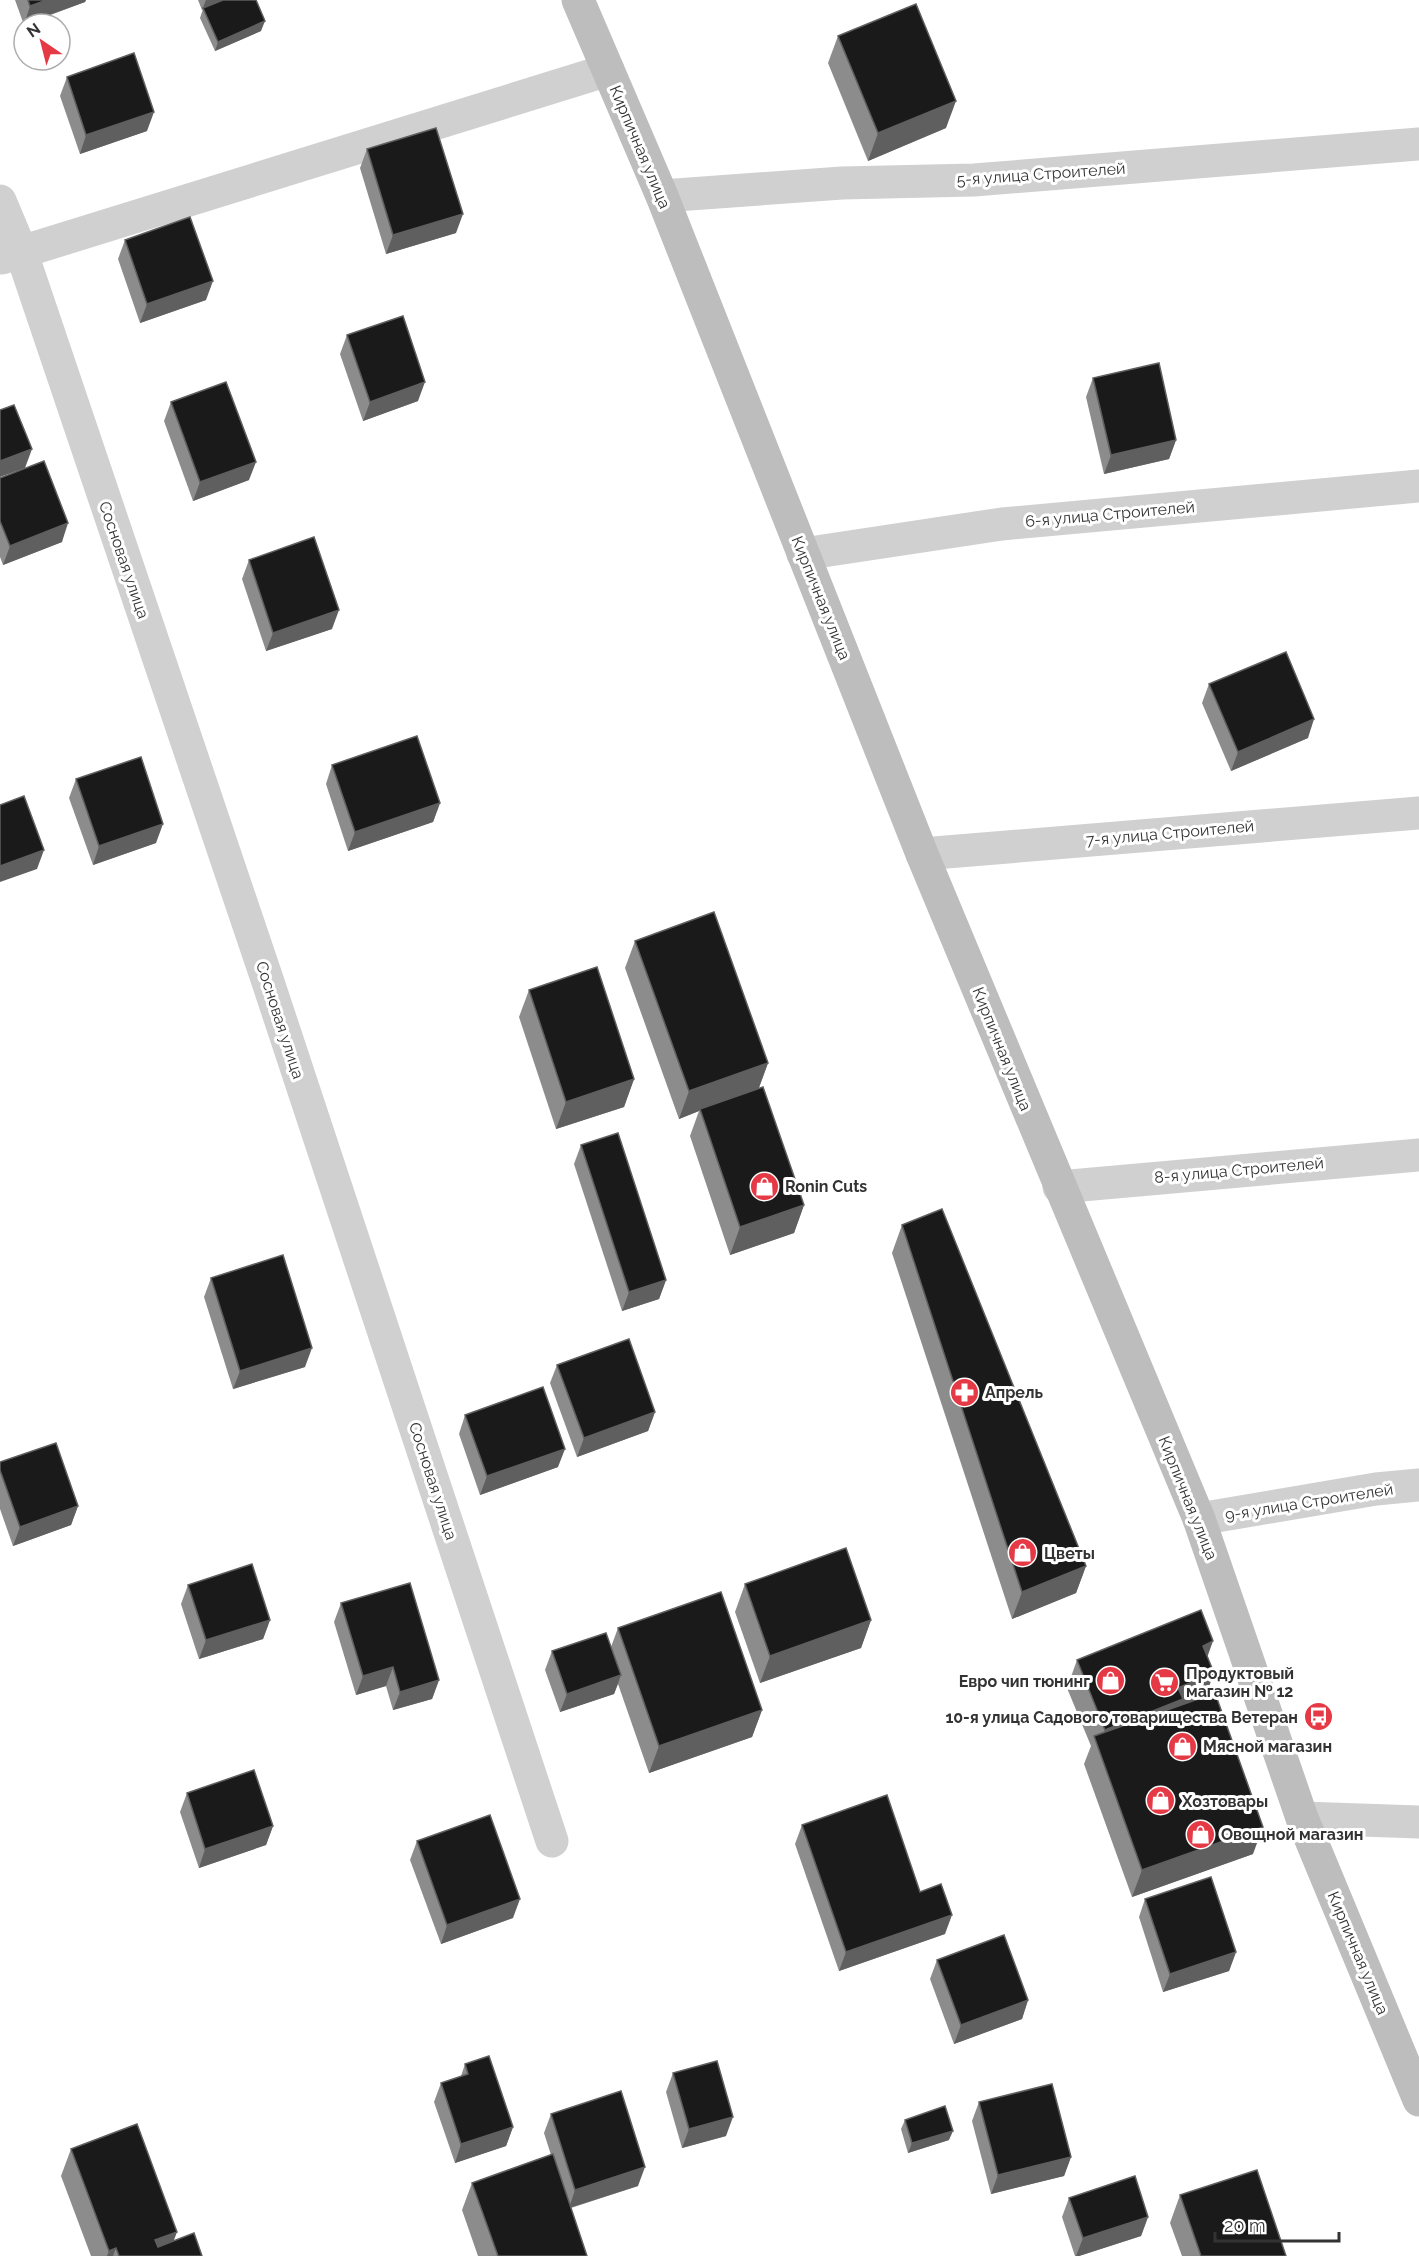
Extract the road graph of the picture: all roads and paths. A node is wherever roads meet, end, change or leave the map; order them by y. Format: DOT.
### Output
graph roads {
  1 [pos="578,0"];
  2 [pos="608,70"];
  3 [pos="1419,144"];
  4 [pos="662,196"];
  5 [pos="0,201"];
  6 [pos="11,255"];
  7 [pos="1419,486"];
  8 [pos="803,554"];
  9 [pos="1419,813"];
  10 [pos="922,854"];
  11 [pos="1419,1155"];
  12 [pos="1059,1187"];
  13 [pos="1419,1485"];
  14 [pos="1199,1519"];
  15 [pos="1302,1818"];
  16 [pos="1419,1822"];
  17 [pos="552,1842"];
  18 [pos="1419,2100"];
  1 -- 2 [label="main road, Кирпичная улица"];
  2 -- 4 [label="main road, Кирпичная улица"];
  2 -- 6 [label="street"];
  3 -- 4 [label="street, 5-я улица Строителей"];
  4 -- 8 [label="main road, Кирпичная улица"];
  5 -- 6 [label="street, Сосновая улица"];
  6 -- 17 [label="street, Сосновая улица"];
  7 -- 8 [label="street, 6-я улица Строителей"];
  8 -- 10 [label="main road, Кирпичная улица"];
  9 -- 10 [label="street, 7-я улица Строителей"];
  10 -- 12 [label="main road, Кирпичная улица"];
  11 -- 12 [label="street, 8-я улица Строителей"];
  12 -- 14 [label="main road, Кирпичная улица"];
  13 -- 14 [label="street, 9-я улица Строителей"];
  14 -- 15 [label="main road, Кирпичная улица"];
  15 -- 16 [label="street"];
  15 -- 18 [label="main road, Кирпичная улица"];
}
